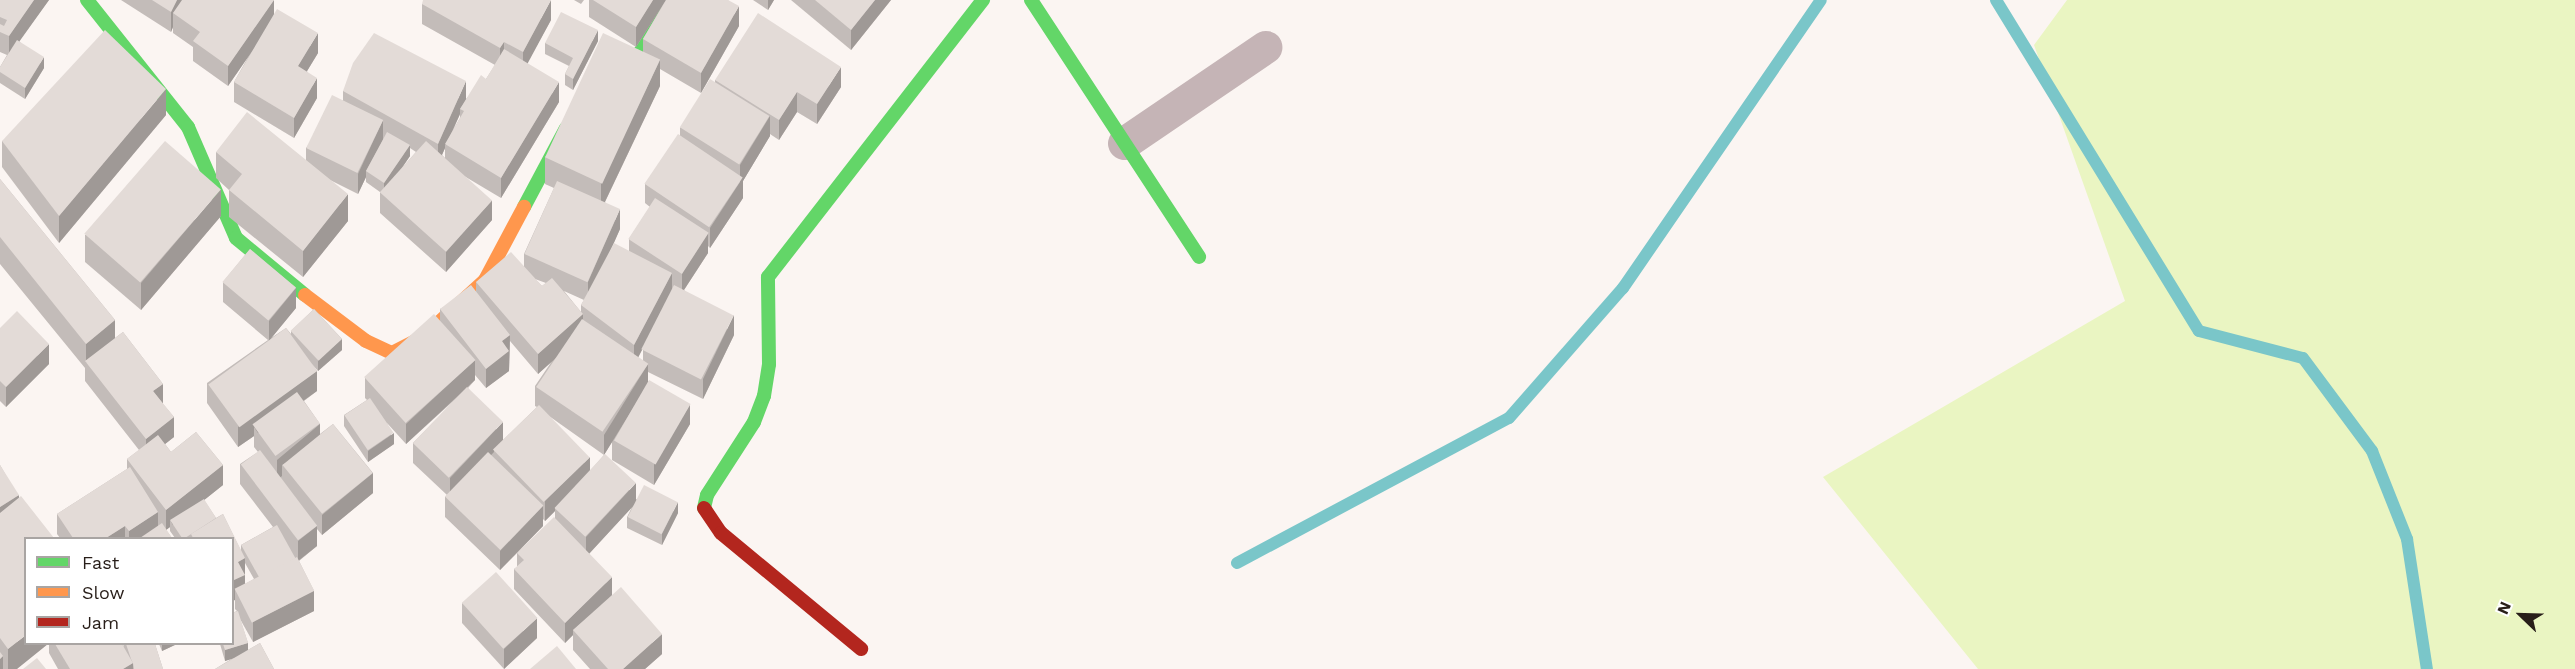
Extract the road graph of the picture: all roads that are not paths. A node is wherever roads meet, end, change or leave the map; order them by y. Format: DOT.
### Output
graph roads {
  1 [pos="87,0"];
  2 [pos="672,0"];
  3 [pos="983,0"];
  4 [pos="1031,0"];
  5 [pos="1265,47"];
  6 [pos="600,60"];
  7 [pos="574,111"];
  8 [pos="1124,143"];
  9 [pos="1199,257"];
  10 [pos="861,650"];
  1 -- 7 [label="street"];
  2 -- 6 [label="street"];
  3 -- 10 [label="street"];
  4 -- 8 [label="street"];
  5 -- 8 [label="street"];
  8 -- 9 [label="street"];
}
